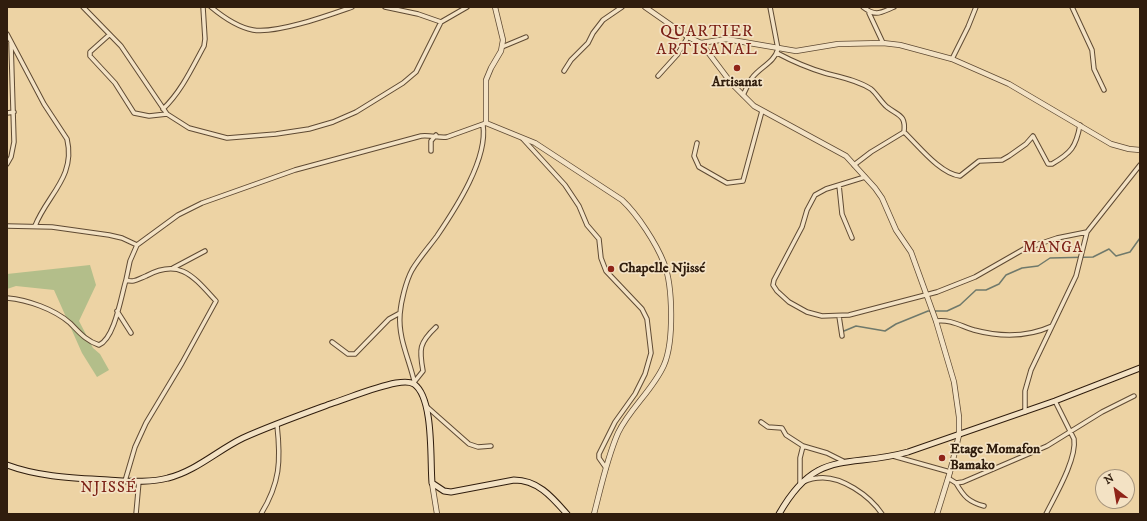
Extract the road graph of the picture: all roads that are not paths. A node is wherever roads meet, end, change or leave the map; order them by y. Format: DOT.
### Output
graph roads {
  1 [pos="84,7"];
  2 [pos="203,7"];
  3 [pos="211,7"];
  4 [pos="352,7"];
  5 [pos="384,7"];
  6 [pos="467,7"];
  7 [pos="495,7"];
  8 [pos="622,7"];
  9 [pos="645,7"];
  10 [pos="770,7"];
  11 [pos="863,7"];
  12 [pos="894,7"];
  13 [pos="976,7"];
  14 [pos="1072,7"];
  15 [pos="870,13"];
  16 [pos="441,22"];
  17 [pos="7,34"];
  18 [pos="109,35"];
  19 [pos="526,37"];
  20 [pos="688,37"];
  21 [pos="11,42"];
  22 [pos="701,43"];
  23 [pos="883,43"];
  24 [pos="502,47"];
  25 [pos="778,51"];
  26 [pos="952,59"];
  27 [pos="564,71"];
  28 [pos="658,76"];
  29 [pos="1104,90"];
  30 [pos="743,95"];
  31 [pos="163,109"];
  32 [pos="762,111"];
  33 [pos="7,112"];
  34 [pos="14,112"];
  35 [pos="167,114"];
  36 [pos="484,124"];
  37 [pos="1080,125"];
  38 [pos="904,132"];
  39 [pos="436,135"];
  40 [pos="521,137"];
  41 [pos="697,143"];
  42 [pos="1140,150"];
  43 [pos="431,151"];
  44 [pos="7,164"];
  45 [pos="854,165"];
  46 [pos="1140,165"];
  47 [pos="865,177"];
  48 [pos="839,185"];
  49 [pos="7,226"];
  50 [pos="34,226"];
  51 [pos="1087,232"];
  52 [pos="852,238"];
  53 [pos="137,245"];
  54 [pos="205,251"];
  55 [pos="173,268"];
  56 [pos="126,280"];
  57 [pos="926,296"];
  58 [pos="7,298"];
  59 [pos="117,311"];
  60 [pos="400,313"];
  61 [pos="839,316"];
  62 [pos="936,321"];
  63 [pos="1052,326"];
  64 [pos="436,327"];
  65 [pos="131,333"];
  66 [pos="842,336"];
  67 [pos="332,342"];
  68 [pos="1140,368"];
  69 [pos="415,383"];
  70 [pos="1134,396"];
  71 [pos="1055,401"];
  72 [pos="426,405"];
  73 [pos="1025,412"];
  74 [pos="761,422"];
  75 [pos="277,425"];
  76 [pos="1070,430"];
  77 [pos="959,435"];
  78 [pos="491,446"];
  79 [pos="803,446"];
  80 [pos="892,456"];
  81 [pos="843,461"];
  82 [pos="7,465"];
  83 [pos="606,468"];
  84 [pos="950,472"];
  85 [pos="948,478"];
  86 [pos="125,481"];
  87 [pos="139,481"];
  88 [pos="432,483"];
  89 [pos="800,483"];
  90 [pos="956,483"];
  91 [pos="984,506"];
  92 [pos="136,514"];
  93 [pos="261,514"];
  94 [pos="436,514"];
  95 [pos="568,514"];
  96 [pos="594,514"];
  97 [pos="779,514"];
  98 [pos="882,514"];
  99 [pos="937,514"];
  100 [pos="1046,514"];
  1 -- 18 [label="street"];
  2 -- 31 [label="street"];
  3 -- 4 [label="street"];
  5 -- 16 [label="street"];
  6 -- 16 [label="street"];
  7 -- 24 [label="street"];
  8 -- 27 [label="street"];
  9 -- 20 [label="street"];
  10 -- 25 [label="street"];
  11 -- 15 [label="street"];
  12 -- 15 [label="street"];
  13 -- 26 [label="street"];
  14 -- 29 [label="street"];
  15 -- 23 [label="street"];
  16 -- 35 [label="street"];
  17 -- 21 [label="street"];
  18 -- 31 [label="street"];
  18 -- 35 [label="street"];
  19 -- 24 [label="street"];
  20 -- 22 [label="street"];
  20 -- 28 [label="street"];
  21 -- 34 [label="street"];
  21 -- 50 [label="street"];
  22 -- 25 [label="street"];
  22 -- 30 [label="street"];
  23 -- 25 [label="street"];
  23 -- 26 [label="street"];
  24 -- 36 [label="street"];
  25 -- 30 [label="street"];
  25 -- 38 [label="street"];
  26 -- 37 [label="street"];
  30 -- 32 [label="street"];
  31 -- 35 [label="street"];
  32 -- 41 [label="street"];
  32 -- 45 [label="street"];
  33 -- 34 [label="street"];
  34 -- 44 [label="street"];
  36 -- 39 [label="street"];
  36 -- 40 [label="street"];
  36 -- 60 [label="street"];
  37 -- 38 [label="street"];
  37 -- 42 [label="street"];
  38 -- 45 [label="street"];
  39 -- 43 [label="street"];
  39 -- 53 [label="street"];
  40 -- 83 [label="street"];
  40 -- 83 [label="street"];
  45 -- 47 [label="street"];
  46 -- 51 [label="street"];
  47 -- 48 [label="street"];
  47 -- 57 [label="street"];
  48 -- 52 [label="street"];
  48 -- 61 [label="street"];
  49 -- 50 [label="street"];
  50 -- 53 [label="street"];
  51 -- 57 [label="street"];
  51 -- 63 [label="street"];
  53 -- 56 [label="street"];
  54 -- 55 [label="street"];
  55 -- 56 [label="street"];
  55 -- 86 [label="street"];
  56 -- 59 [label="street"];
  57 -- 61 [label="street"];
  57 -- 62 [label="street"];
  58 -- 59 [label="street"];
  59 -- 65 [label="street"];
  60 -- 67 [label="street"];
  60 -- 69 [label="street"];
  61 -- 66 [label="street"];
  62 -- 63 [label="street"];
  62 -- 77 [label="street"];
  63 -- 73 [label="street"];
  64 -- 69 [label="street"];
  68 -- 71 [label="main road"];
  69 -- 72 [label="main road"];
  69 -- 75 [label="main road"];
  70 -- 76 [label="street"];
  71 -- 73 [label="main road"];
  71 -- 76 [label="street"];
  72 -- 78 [label="street"];
  72 -- 88 [label="main road"];
  73 -- 77 [label="main road"];
  74 -- 79 [label="street"];
  75 -- 87 [label="main road"];
  75 -- 93 [label="street"];
  76 -- 90 [label="street"];
  76 -- 100 [label="street"];
  77 -- 80 [label="main road"];
  77 -- 84 [label="street"];
  79 -- 81 [label="street"];
  79 -- 89 [label="street"];
  80 -- 81 [label="main road"];
  80 -- 84 [label="street"];
  81 -- 89 [label="main road"];
  82 -- 86 [label="main road"];
  83 -- 96 [label="street"];
  84 -- 85 [label="street"];
  85 -- 90 [label="street"];
  85 -- 99 [label="street"];
  86 -- 87 [label="main road"];
  87 -- 92 [label="street"];
  88 -- 94 [label="street"];
  88 -- 95 [label="main road"];
  89 -- 97 [label="main road"];
  89 -- 98 [label="street"];
  90 -- 91 [label="street"];
}
